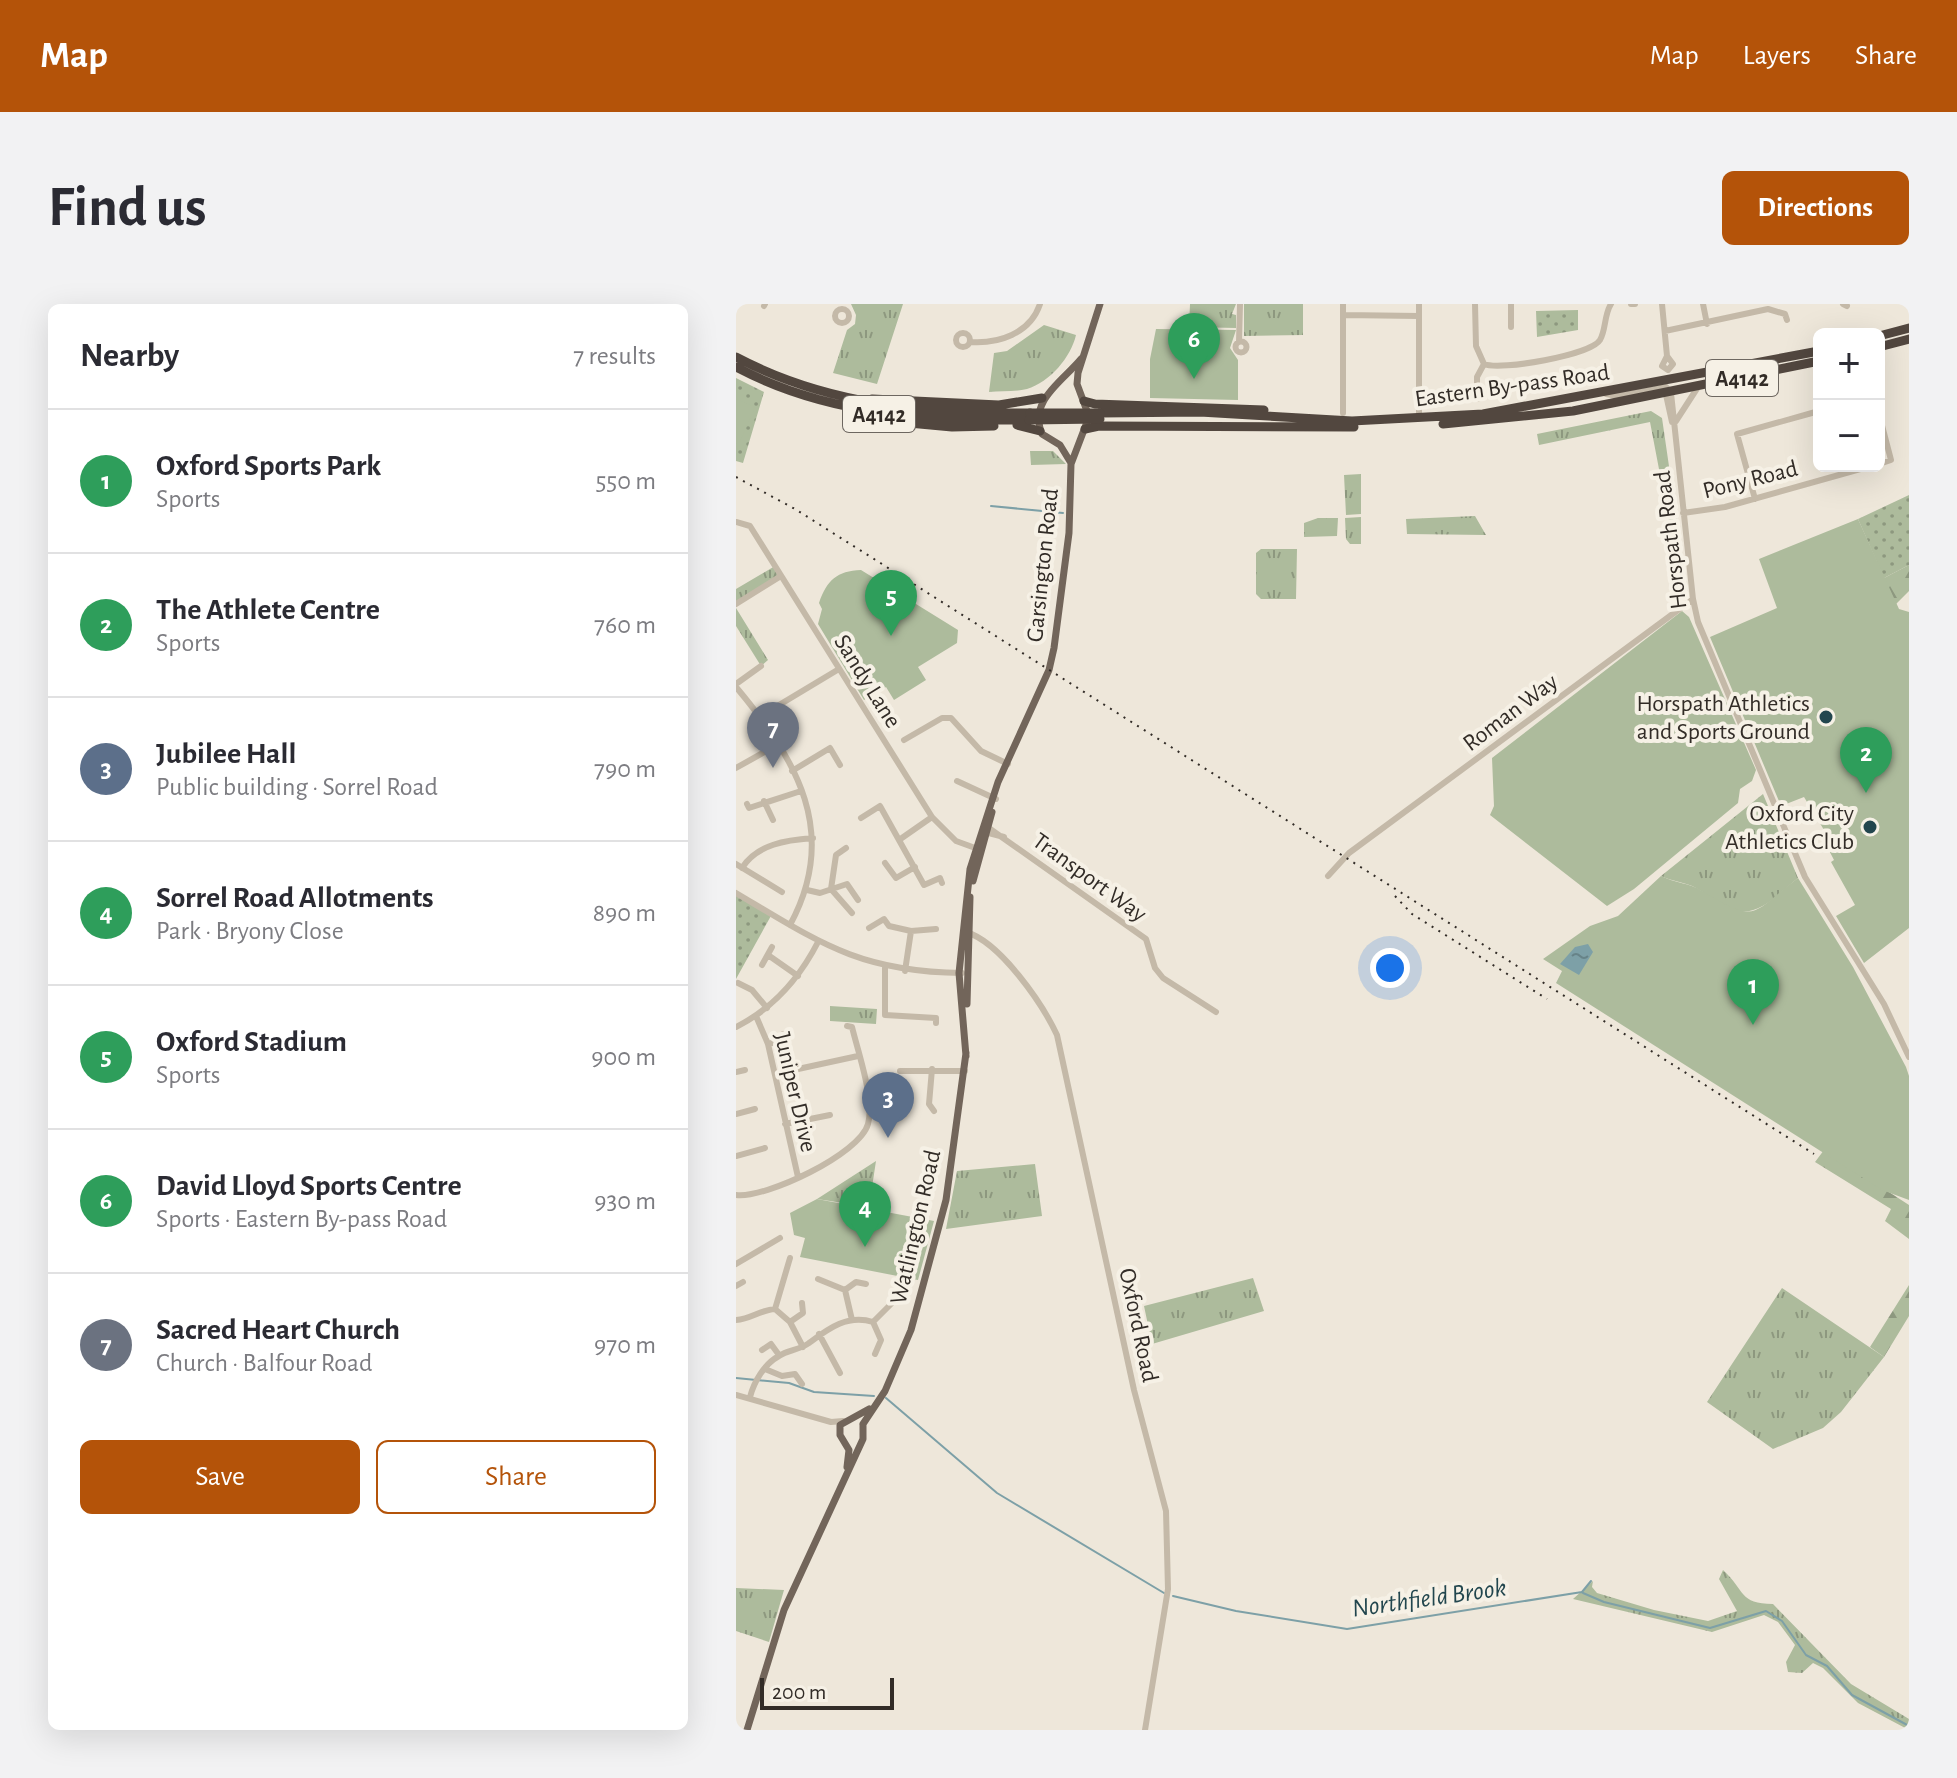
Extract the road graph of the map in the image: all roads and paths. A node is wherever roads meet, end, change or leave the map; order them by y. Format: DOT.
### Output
graph roads {
  1 [pos="1040,304"];
  2 [pos="1100,304"];
  3 [pos="1240,304"];
  4 [pos="1343,304"];
  5 [pos="1419,304"];
  6 [pos="1475,304"];
  7 [pos="1511,304"];
  8 [pos="1611,304"];
  9 [pos="1662,304"];
  10 [pos="1703,304"];
  11 [pos="1768,307"];
  12 [pos="1343,315"];
  13 [pos="1419,316"];
  14 [pos="1787,320"];
  15 [pos="1707,324"];
  16 [pos="1511,327"];
  17 [pos="1909,328"];
  18 [pos="1665,331"];
  19 [pos="1885,334"];
  20 [pos="1909,339"];
  21 [pos="970,342"];
  22 [pos="1239,342"];
  23 [pos="1885,345"];
  24 [pos="1813,353"];
  25 [pos="1085,354"];
  26 [pos="1667,356"];
  27 [pos="736,357"];
  28 [pos="1813,362"];
  29 [pos="1484,364"];
  30 [pos="736,367"];
  31 [pos="1698,387"];
  32 [pos="1055,388"];
  33 [pos="1668,389"];
  34 [pos="1042,398"];
  35 [pos="1082,398"];
  36 [pos="1477,399"];
  37 [pos="851,404"];
  38 [pos="1343,413"];
  39 [pos="1419,413"];
  40 [pos="1813,413"];
  41 [pos="1100,416"];
  42 [pos="1300,418"];
  43 [pos="1674,425"];
  44 [pos="1354,427"];
  45 [pos="1040,431"];
  46 [pos="1082,434"];
  47 [pos="1885,437"];
  48 [pos="1060,445"];
  49 [pos="1885,462"];
  50 [pos="1071,464"];
  51 [pos="1850,472"];
  52 [pos="1755,499"];
  53 [pos="1683,513"];
  54 [pos="736,522"];
  55 [pos="781,576"];
  56 [pos="1693,599"];
  57 [pos="736,604"];
  58 [pos="761,666"];
  59 [pos="839,669"];
  60 [pos="1049,670"];
  61 [pos="736,686"];
  62 [pos="759,717"];
  63 [pos="904,740"];
  64 [pos="777,745"];
  65 [pos="840,765"];
  66 [pos="1007,766"];
  67 [pos="736,768"];
  68 [pos="792,771"];
  69 [pos="957,781"];
  70 [pos="801,791"];
  71 [pos="994,799"];
  72 [pos="764,801"];
  73 [pos="747,804"];
  74 [pos="932,817"];
  75 [pos="861,818"];
  76 [pos="773,820"];
  77 [pos="985,829"];
  78 [pos="813,838"];
  79 [pos="899,840"];
  80 [pos="846,848"];
  81 [pos="978,848"];
  82 [pos="885,863"];
  83 [pos="739,866"];
  84 [pos="915,867"];
  85 [pos="1328,876"];
  86 [pos="940,878"];
  87 [pos="831,889"];
  88 [pos="807,890"];
  89 [pos="782,892"];
  90 [pos="736,893"];
  91 [pos="858,900"];
  92 [pos="852,913"];
  93 [pos="790,925"];
  94 [pos="869,928"];
  95 [pos="936,929"];
  96 [pos="911,931"];
  97 [pos="965,936"];
  98 [pos="818,942"];
  99 [pos="772,947"];
  100 [pos="768,955"];
  101 [pos="762,965"];
  102 [pos="885,967"];
  103 [pos="905,971"];
  104 [pos="963,973"];
  105 [pos="798,976"];
  106 [pos="740,986"];
  107 [pos="767,1008"];
  108 [pos="1216,1012"];
  109 [pos="756,1016"];
  110 [pos="936,1023"];
  111 [pos="847,1026"];
  112 [pos="736,1027"];
  113 [pos="783,1034"];
  114 [pos="768,1044"];
  115 [pos="1909,1057"];
  116 [pos="862,1061"];
  117 [pos="932,1069"];
  118 [pos="745,1070"];
  119 [pos="900,1071"];
  120 [pos="965,1071"];
  121 [pos="736,1072"];
  122 [pos="775,1074"];
  123 [pos="882,1103"];
  124 [pos="870,1107"];
  125 [pos="755,1109"];
  126 [pos="934,1111"];
  127 [pos="736,1114"];
  128 [pos="830,1115"];
  129 [pos="785,1124"];
  130 [pos="765,1148"];
  131 [pos="736,1156"];
  132 [pos="798,1177"];
  133 [pos="736,1195"];
  134 [pos="780,1238"];
  135 [pos="790,1258"];
  136 [pos="736,1264"];
  137 [pos="818,1279"];
  138 [pos="866,1284"];
  139 [pos="845,1290"];
  140 [pos="894,1301"];
  141 [pos="802,1303"];
  142 [pos="775,1309"];
  143 [pos="736,1320"];
  144 [pos="852,1320"];
  145 [pos="790,1322"];
  146 [pos="873,1322"];
  147 [pos="819,1334"];
  148 [pos="803,1347"];
  149 [pos="762,1350"];
  150 [pos="875,1354"];
  151 [pos="779,1355"];
  152 [pos="764,1370"];
  153 [pos="840,1373"];
  154 [pos="802,1384"];
  155 [pos="736,1395"];
  156 [pos="750,1397"];
  157 [pos="879,1400"];
  158 [pos="852,1418"];
  159 [pos="823,1419"];
  160 [pos="843,1421"];
  161 [pos="863,1424"];
  162 [pos="840,1435"];
  163 [pos="863,1439"];
  164 [pos="847,1443"];
  165 [pos="839,1494"];
  166 [pos="747,1730"];
  167 [pos="1145,1730"];
  1 -- 21 [label="street"];
  2 -- 25 [label="main road"];
  3 -- 22 [label="street"];
  4 -- 12 [label="street"];
  5 -- 13 [label="street"];
  6 -- 29 [label="street"];
  7 -- 16 [label="street"];
  8 -- 29 [label="street"];
  9 -- 18 [label="street"];
  10 -- 15 [label="street"];
  11 -- 14 [label="street"];
  11 -- 15 [label="street"];
  12 -- 13 [label="street"];
  12 -- 38 [label="street"];
  13 -- 39 [label="street"];
  15 -- 18 [label="street"];
  17 -- 19 [label="highway"];
  18 -- 26 [label="street"];
  20 -- 23 [label="highway"];
  24 -- 33 [label="highway, Eastern By-pass Road / A4142"];
  25 -- 32 [label="main road"];
  25 -- 35 [label="main road"];
  27 -- 37 [label="highway, Eastern By-pass Road / A4142"];
  28 -- 31 [label="highway, Eastern By-pass Road / A4142"];
  29 -- 36 [label="street"];
  30 -- 37 [label="highway, Eastern By-pass Road / A4142"];
  31 -- 33 [label="highway, Eastern By-pass Road / A4142"];
  31 -- 43 [label="street"];
  32 -- 34 [label="main road"];
  32 -- 35 [label="main road"];
  33 -- 42 [label="highway, Eastern By-pass Road / A4142"];
  33 -- 43 [label="street, Horspath Road"];
  33 -- 44 [label="highway, Eastern By-pass Road / A4142"];
  34 -- 37 [label="highway"];
  34 -- 45 [label="main road"];
  35 -- 42 [label="highway"];
  35 -- 46 [label="main road"];
  37 -- 41 [label="highway, Eastern By-pass Road / A4142, bridge"];
  37 -- 45 [label="highway"];
  40 -- 52 [label="street"];
  41 -- 42 [label="highway, Eastern By-pass Road / A4142"];
  41 -- 44 [label="highway, Eastern By-pass Road / A4142"];
  43 -- 53 [label="street, Horspath Road"];
  44 -- 46 [label="highway"];
  45 -- 48 [label="main road"];
  46 -- 48 [label="main road"];
  46 -- 50 [label="main road, Garsington Road"];
  47 -- 49 [label="street"];
  48 -- 50 [label="main road"];
  50 -- 60 [label="main road, Garsington Road"];
  51 -- 52 [label="street, Pony Road"];
  52 -- 53 [label="street, Pony Road"];
  53 -- 56 [label="street, Horspath Road"];
  54 -- 55 [label="street, Sandy Lane"];
  55 -- 57 [label="street"];
  55 -- 59 [label="street, Sandy Lane"];
  56 -- 85 [label="street, Roman Way"];
  56 -- 115 [label="street, Horspath Road"];
  58 -- 61 [label="street"];
  59 -- 62 [label="street"];
  59 -- 74 [label="street, Sandy Lane"];
  60 -- 66 [label="main road, Watlington Road"];
  61 -- 62 [label="street"];
  62 -- 64 [label="street"];
  63 -- 66 [label="street"];
  64 -- 67 [label="street"];
  64 -- 68 [label="street"];
  65 -- 68 [label="street"];
  66 -- 71 [label="main road, Watlington Road"];
  68 -- 70 [label="street"];
  69 -- 71 [label="street"];
  70 -- 72 [label="street"];
  70 -- 78 [label="street"];
  71 -- 77 [label="main road, Watlington Road"];
  72 -- 73 [label="street"];
  72 -- 76 [label="street"];
  74 -- 79 [label="street"];
  74 -- 81 [label="street, Sandy Lane"];
  75 -- 79 [label="street"];
  77 -- 81 [label="main road, Watlington Road"];
  77 -- 108 [label="street, Transport Way"];
  78 -- 83 [label="street"];
  78 -- 88 [label="street"];
  79 -- 84 [label="street"];
  80 -- 87 [label="street"];
  81 -- 97 [label="main road, Watlington Road"];
  82 -- 84 [label="street"];
  83 -- 89 [label="street"];
  84 -- 86 [label="street"];
  87 -- 88 [label="street"];
  87 -- 91 [label="street"];
  87 -- 92 [label="street"];
  88 -- 93 [label="street"];
  90 -- 93 [label="street"];
  93 -- 98 [label="street"];
  94 -- 96 [label="street"];
  95 -- 96 [label="street"];
  96 -- 103 [label="street"];
  97 -- 104 [label="main road, Watlington Road"];
  97 -- 167 [label="street, Oxford Road"];
  98 -- 102 [label="street"];
  98 -- 105 [label="street"];
  99 -- 100 [label="street"];
  100 -- 101 [label="street"];
  100 -- 105 [label="street"];
  102 -- 103 [label="street"];
  102 -- 110 [label="street"];
  103 -- 104 [label="street"];
  104 -- 120 [label="main road, Watlington Road"];
  105 -- 107 [label="street"];
  106 -- 107 [label="street"];
  107 -- 109 [label="street"];
  109 -- 112 [label="street"];
  109 -- 114 [label="street, Juniper Drive"];
  111 -- 116 [label="street"];
  113 -- 114 [label="street"];
  114 -- 122 [label="street, Juniper Drive"];
  116 -- 122 [label="street"];
  116 -- 124 [label="street"];
  117 -- 119 [label="street"];
  117 -- 120 [label="street"];
  117 -- 126 [label="street"];
  118 -- 121 [label="street"];
  120 -- 157 [label="main road, Watlington Road"];
  122 -- 129 [label="street, Juniper Drive"];
  123 -- 124 [label="street"];
  124 -- 132 [label="street"];
  125 -- 127 [label="street"];
  128 -- 129 [label="street"];
  129 -- 132 [label="street, Juniper Drive"];
  130 -- 131 [label="street"];
  132 -- 133 [label="street"];
  134 -- 136 [label="street"];
  135 -- 142 [label="street"];
  137 -- 139 [label="street"];
  138 -- 139 [label="street"];
  139 -- 144 [label="street"];
  140 -- 146 [label="street"];
  141 -- 145 [label="street"];
  142 -- 143 [label="street"];
  142 -- 145 [label="street"];
  144 -- 146 [label="street"];
  144 -- 147 [label="street"];
  145 -- 148 [label="street"];
  146 -- 150 [label="street"];
  147 -- 148 [label="street"];
  147 -- 153 [label="street"];
  148 -- 151 [label="street"];
  149 -- 151 [label="street"];
  151 -- 152 [label="street"];
  152 -- 154 [label="street"];
  152 -- 156 [label="street"];
  155 -- 156 [label="street"];
  156 -- 159 [label="street"];
  157 -- 158 [label="main road"];
  157 -- 161 [label="main road, Watlington Road"];
  158 -- 160 [label="main road"];
  158 -- 161 [label="main road"];
  159 -- 160 [label="street"];
  159 -- 162 [label="street"];
  160 -- 162 [label="main road"];
  161 -- 163 [label="main road"];
  162 -- 164 [label="main road"];
  163 -- 164 [label="main road"];
  163 -- 165 [label="main road"];
  164 -- 165 [label="main road"];
  165 -- 166 [label="main road"];
}
